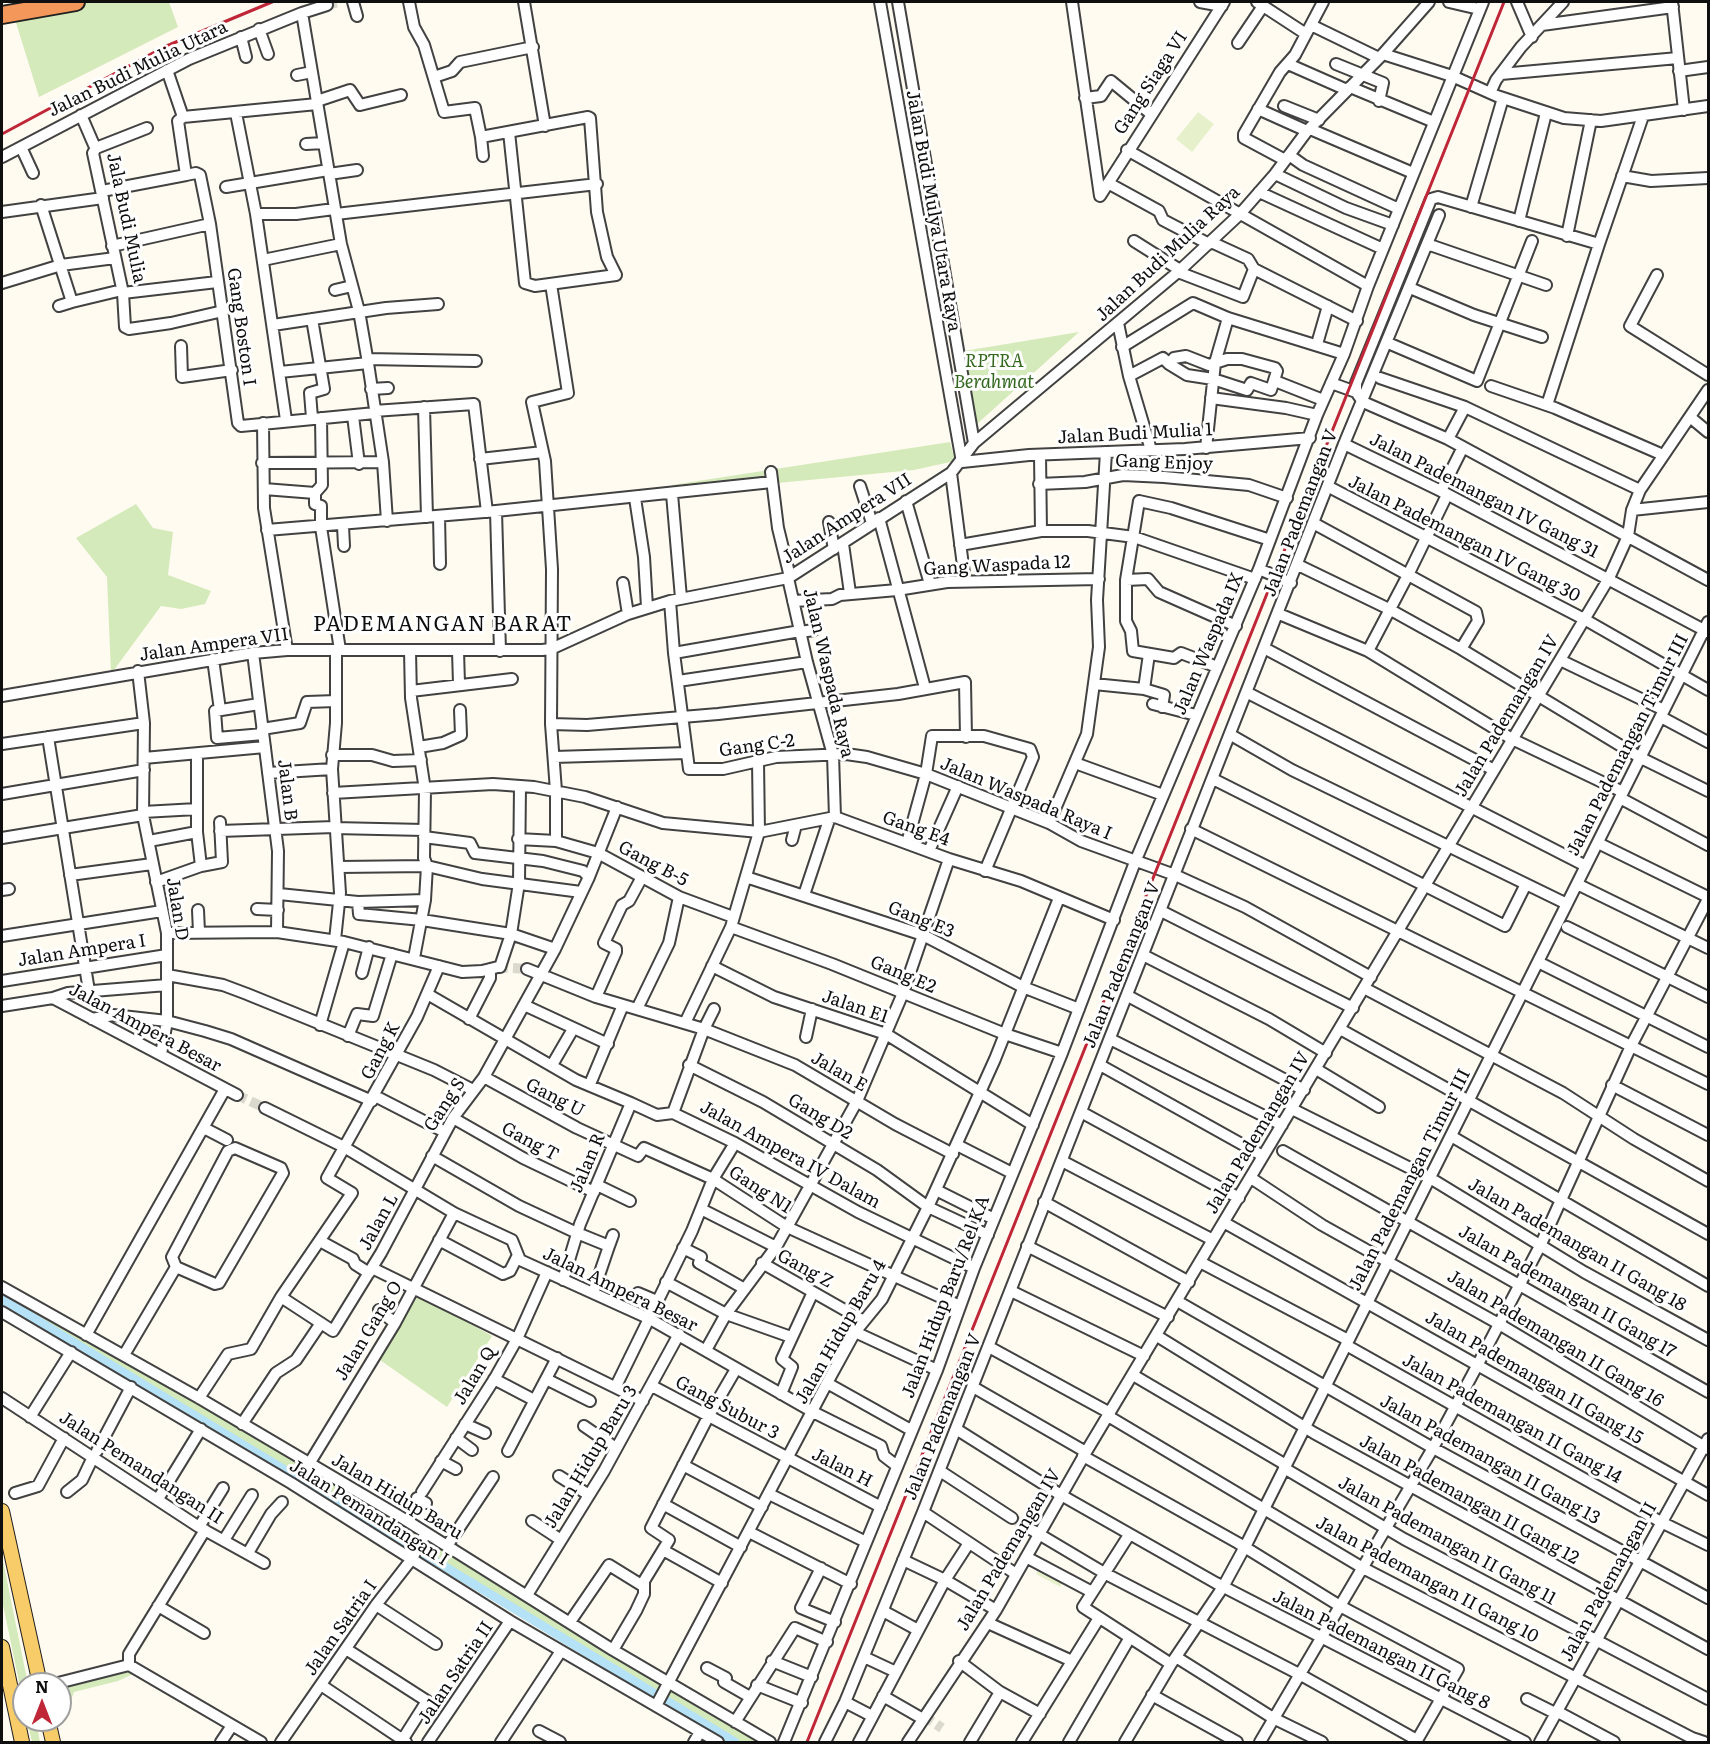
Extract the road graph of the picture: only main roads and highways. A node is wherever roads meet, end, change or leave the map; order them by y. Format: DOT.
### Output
graph roads {
  1 [pos="22,2"];
  2 [pos="76,2"];
  3 [pos="2,5"];
  4 [pos="2,15"];
  5 [pos="2,1511"];
  6 [pos="2,1647"];
  7 [pos="37,1672"];
  8 [pos="22,1743"];
  1 -- 3 [label="highway"];
  2 -- 4 [label="highway"];
  5 -- 7 [label="main road"];
  6 -- 8 [label="main road"];
}
